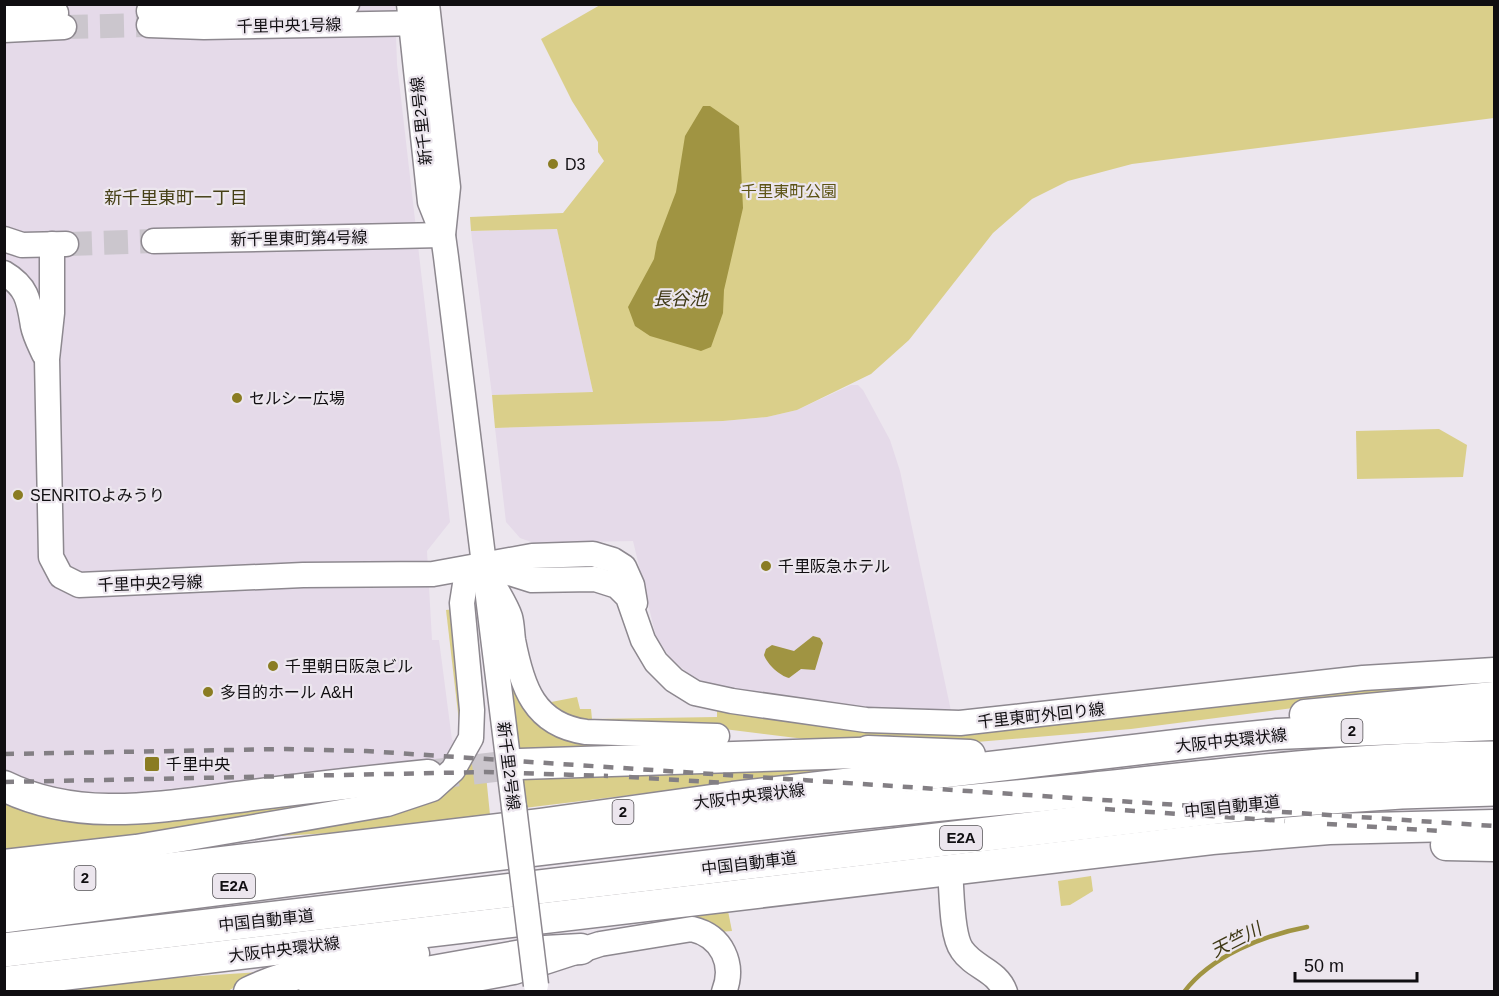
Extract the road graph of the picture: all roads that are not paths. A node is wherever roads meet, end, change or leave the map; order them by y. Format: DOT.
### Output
graph roads {
  1 [pos="347,4"];
  2 [pos="4,11"];
  3 [pos="418,14"];
  4 [pos="161,15"];
  5 [pos="4,30"];
  6 [pos="443,235"];
  7 [pos="4,239"];
  8 [pos="154,241"];
  9 [pos="60,244"];
  10 [pos="7,265"];
  11 [pos="48,347"];
  12 [pos="484,565"];
  13 [pos="1494,670"];
  14 [pos="1494,697"];
  15 [pos="1494,725"];
  16 [pos="717,736"];
  17 [pos="1210,741"];
  18 [pos="888,752"];
  19 [pos="1081,755"];
  20 [pos="1494,758"];
  21 [pos="520,764"];
  22 [pos="428,775"];
  23 [pos="4,786"];
  24 [pos="1494,789"];
  25 [pos="1494,825"];
  26 [pos="1291,833"];
  27 [pos="1494,846"];
  28 [pos="4,862"];
  29 [pos="165,869"];
  30 [pos="950,871"];
  31 [pos="4,875"];
  32 [pos="4,888"];
  33 [pos="726,897"];
  34 [pos="4,916"];
  35 [pos="581,949"];
  36 [pos="4,950"];
  37 [pos="4,982"];
  38 [pos="536,988"];
  39 [pos="249,992"];
  40 [pos="314,992"];
  41 [pos="406,992"];
  42 [pos="724,992"];
  43 [pos="1005,992"];
  1 -- 4 [label="street, 千里中央1号線"];
  2 -- 5 [label="street"];
  3 -- 4 [label="street, 千里中央1号線"];
  3 -- 6 [label="street, 新千里2号線"];
  6 -- 8 [label="street, 新千里東町第4号線"];
  6 -- 12 [label="street, 新千里2号線"];
  7 -- 9 [label="street"];
  9 -- 10 [label="street, 千里中央2号線"];
  9 -- 11 [label="street, 千里中央2号線"];
  10 -- 11 [label="street, 千里中央2号線"];
  11 -- 12 [label="street, 千里中央2号線"];
  12 -- 13 [label="street, 千里東町外回り線"];
  12 -- 16 [label="street, 新千里2号線"];
  12 -- 28 [label="street, 新千里2号線"];
  12 -- 38 [label="street, 新千里2号線, bridge"];
  14 -- 17 [label="main road"];
  15 -- 17 [label="main road, 大阪中央環状線 / 2"];
  16 -- 18 [label="main road"];
  17 -- 19 [label="main road, 大阪中央環状線 / 2"];
  18 -- 19 [label="main road"];
  18 -- 21 [label="main road"];
  19 -- 29 [label="main road, 大阪中央環状線 / 2"];
  20 -- 34 [label="highway, 中国自動車道 / E2A"];
  22 -- 23 [label="main road"];
  24 -- 36 [label="highway, 中国自動車道 / E2A"];
  25 -- 26 [label="main road, 大阪中央環状線"];
  26 -- 27 [label="main road"];
  26 -- 30 [label="main road, 大阪中央環状線"];
  29 -- 31 [label="main road"];
  29 -- 32 [label="main road, 大阪中央環状線 / 2"];
  30 -- 33 [label="main road, 大阪中央環状線"];
  30 -- 43 [label="street"];
  33 -- 37 [label="main road, 大阪中央環状線"];
  33 -- 39 [label="main road"];
  35 -- 40 [label="main road"];
  35 -- 41 [label="street"];
  35 -- 42 [label="street"];
}
